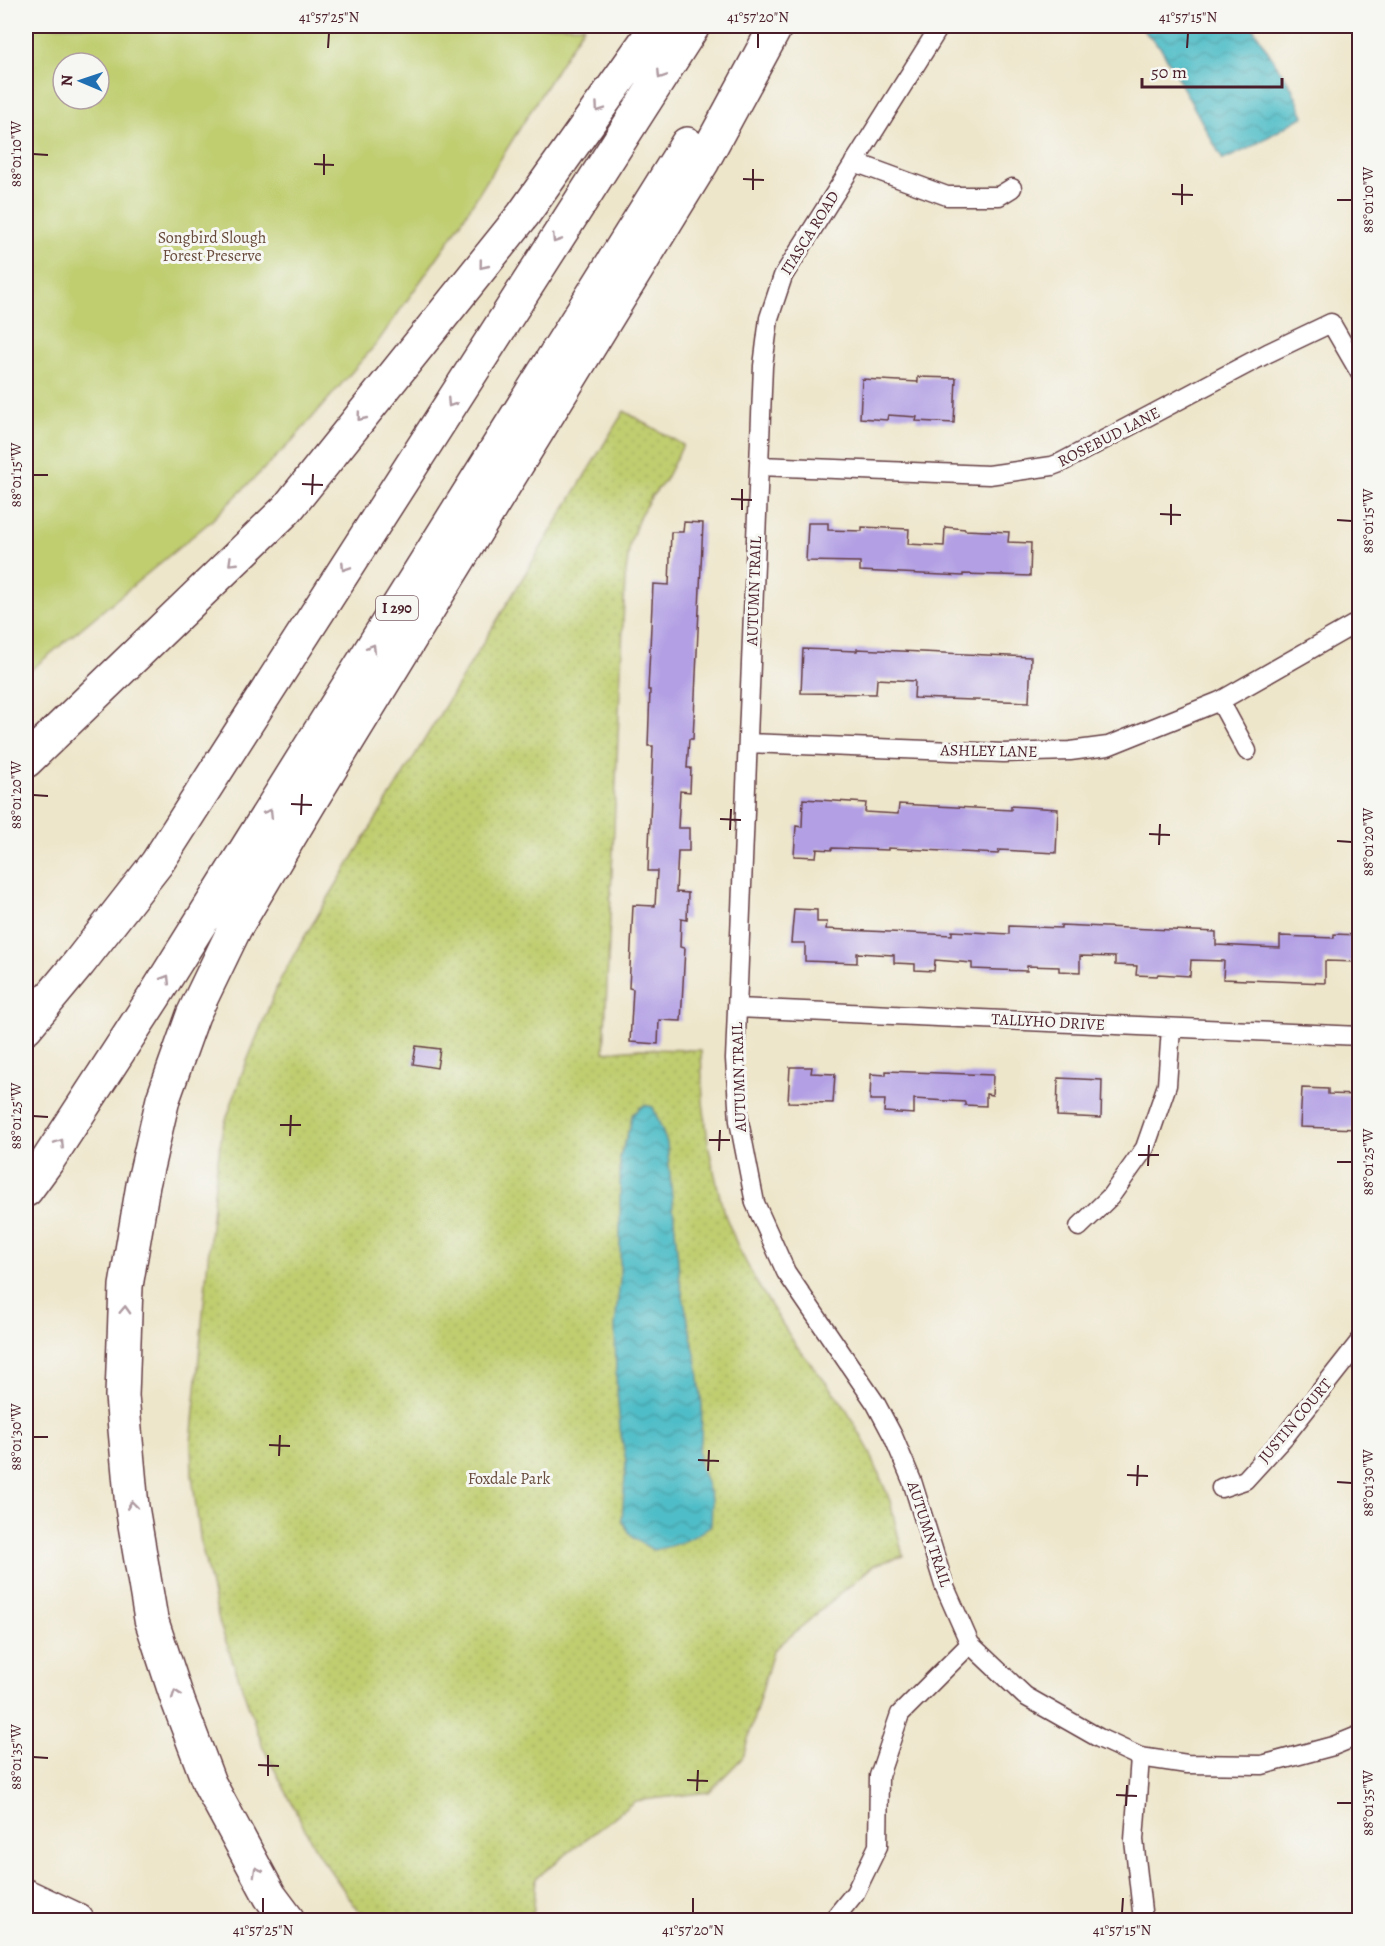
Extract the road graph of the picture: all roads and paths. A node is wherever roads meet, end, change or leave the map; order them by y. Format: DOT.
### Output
graph roads {
  1 [pos="657,26"];
  2 [pos="693,26"];
  3 [pos="767,26"];
  4 [pos="776,26"];
  5 [pos="940,26"];
  6 [pos="854,162"];
  7 [pos="1012,188"];
  8 [pos="1359,373"];
  9 [pos="759,466"];
  10 [pos="1359,621"];
  11 [pos="1220,701"];
  12 [pos="748,743"];
  13 [pos="1247,751"];
  14 [pos="26,761"];
  15 [pos="737,1008"];
  16 [pos="26,1027"];
  17 [pos="1171,1028"];
  18 [pos="1359,1036"];
  19 [pos="26,1190"];
  20 [pos="1079,1227"];
  21 [pos="1359,1341"];
  22 [pos="1221,1488"];
  23 [pos="970,1644"];
  24 [pos="1359,1735"];
  25 [pos="1140,1757"];
  26 [pos="26,1896"];
  27 [pos="77,1920"];
  28 [pos="288,1920"];
  29 [pos="833,1920"];
  30 [pos="1143,1920"];
  1 -- 14 [label="highway, one-way"];
  2 -- 16 [label="highway, one-way"];
  19 -- 3 [label="highway, I 290, one-way"];
  28 -- 4 [label="highway, one-way"];
  5 -- 6 [label="street, ITASCA ROAD"];
  6 -- 7 [label="street"];
  6 -- 9 [label="street, ITASCA ROAD"];
  8 -- 9 [label="street, ROSEBUD LANE"];
  9 -- 12 [label="street, AUTUMN TRAIL"];
  10 -- 11 [label="street, ASHLEY LANE"];
  11 -- 12 [label="street, ASHLEY LANE"];
  11 -- 13 [label="street"];
  12 -- 15 [label="street, AUTUMN TRAIL"];
  15 -- 17 [label="street, TALLYHO DRIVE"];
  15 -- 23 [label="street, AUTUMN TRAIL"];
  17 -- 18 [label="street, TALLYHO DRIVE"];
  17 -- 20 [label="street"];
  21 -- 22 [label="street, JUSTIN COURT"];
  23 -- 25 [label="street, AUTUMN TRAIL"];
  23 -- 29 [label="street"];
  24 -- 25 [label="street, AUTUMN TRAIL"];
  25 -- 30 [label="street"];
  26 -- 27 [label="highway"];
}
